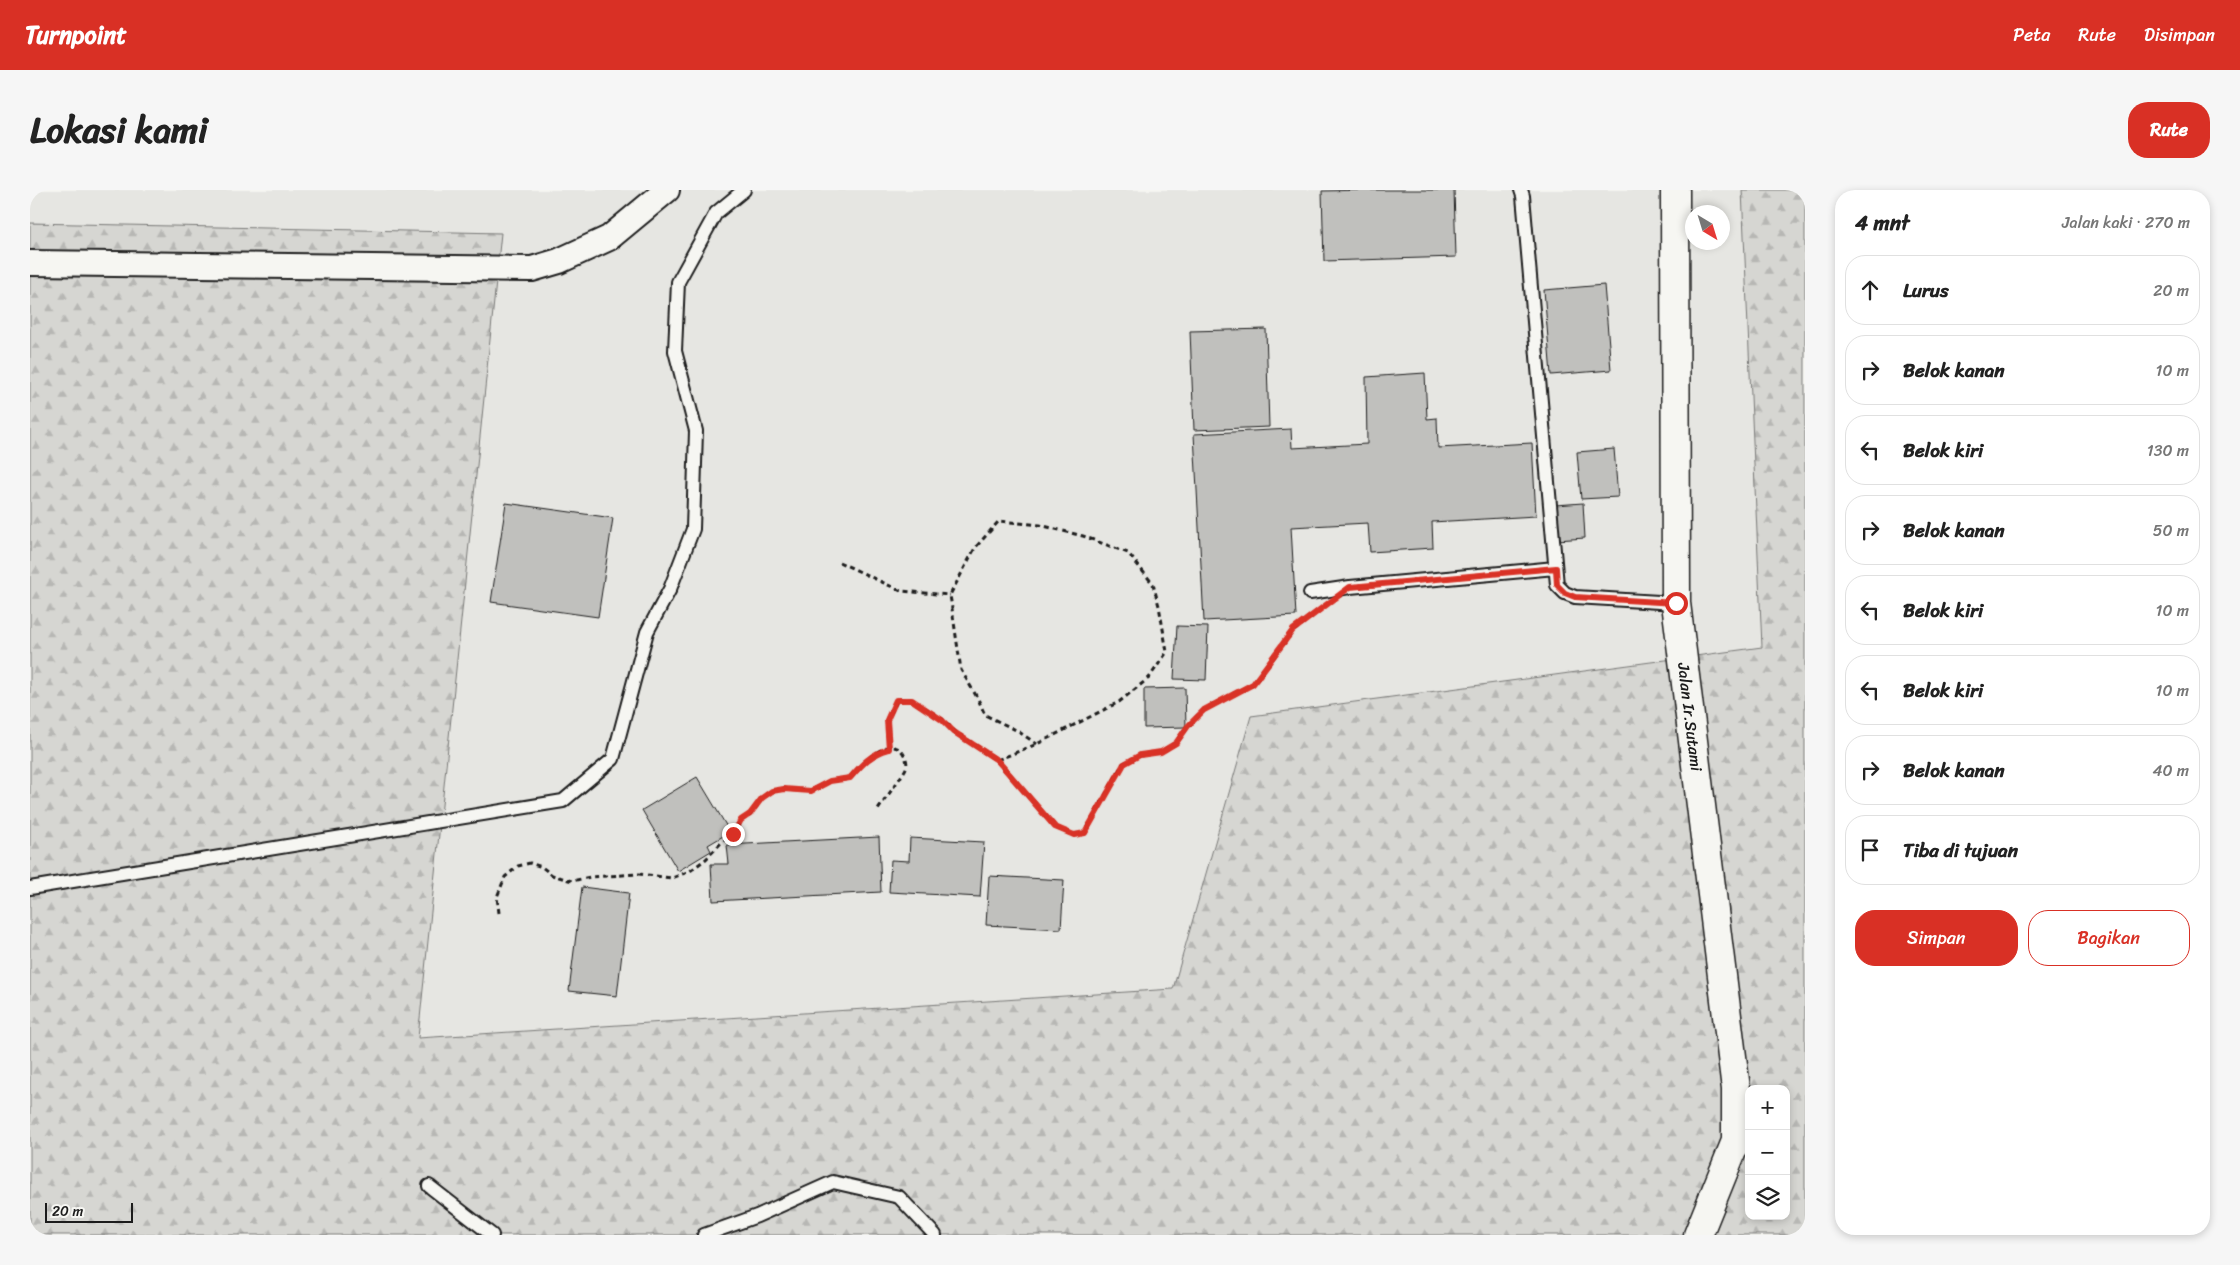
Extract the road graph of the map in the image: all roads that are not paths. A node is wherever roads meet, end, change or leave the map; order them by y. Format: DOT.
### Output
graph roads {
  1 [pos="667,190"];
  2 [pos="744,190"];
  3 [pos="1520,190"];
  4 [pos="1675,190"];
  5 [pos="30,264"];
  6 [pos="1556,568"];
  7 [pos="1310,593"];
  8 [pos="1676,603"];
  9 [pos="30,888"];
  10 [pos="430,1186"];
  11 [pos="492,1235"];
  12 [pos="704,1235"];
  13 [pos="936,1235"];
  14 [pos="1698,1235"];
  1 -- 5 [label="street"];
  2 -- 9 [label="lane"];
  3 -- 6 [label="lane"];
  4 -- 8 [label="street, Jalan Ir.Sutami"];
  6 -- 7 [label="lane"];
  6 -- 8 [label="lane"];
  8 -- 14 [label="street, Jalan Ir.Sutami"];
  10 -- 11 [label="lane"];
  12 -- 13 [label="lane"];
}
